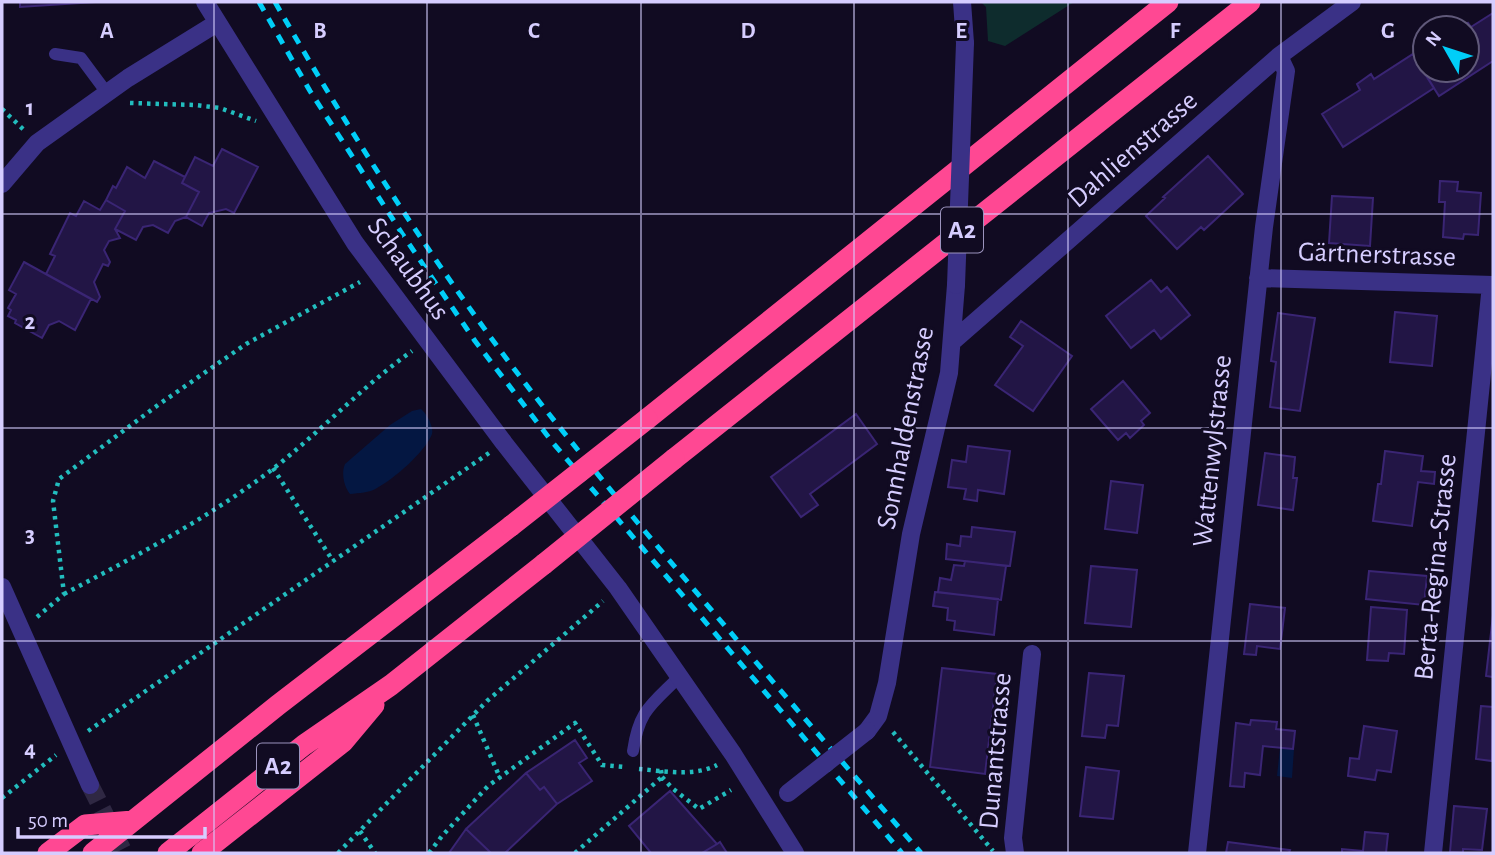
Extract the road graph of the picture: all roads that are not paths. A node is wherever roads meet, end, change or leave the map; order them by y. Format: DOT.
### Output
graph roads {
  1 [pos="205,2"];
  2 [pos="962,2"];
  3 [pos="1168,2"];
  4 [pos="1250,2"];
  5 [pos="1352,2"];
  6 [pos="217,23"];
  7 [pos="55,54"];
  8 [pos="1279,56"];
  9 [pos="107,93"];
  10 [pos="2,184"];
  11 [pos="1258,278"];
  12 [pos="1492,285"];
  13 [pos="953,342"];
  14 [pos="2,587"];
  15 [pos="1032,654"];
  16 [pos="679,677"];
  17 [pos="391,685"];
  18 [pos="633,751"];
  19 [pos="90,785"];
  20 [pos="768,809"];
  21 [pos="133,821"];
  22 [pos="48,853"];
  23 [pos="93,853"];
  24 [pos="168,853"];
  25 [pos="202,853"];
  26 [pos="795,853"];
  27 [pos="1015,853"];
  28 [pos="1197,853"];
  29 [pos="1433,853"];
  1 -- 6 [label="street, Schaubhus"];
  2 -- 13 [label="street, Sonnhaldenstrasse, bridge"];
  3 -- 21 [label="highway, A2, bridge"];
  4 -- 17 [label="highway, A2, bridge"];
  5 -- 8 [label="street, Dahlienstrasse"];
  6 -- 9 [label="street"];
  6 -- 16 [label="street, Schaubhus"];
  7 -- 9 [label="lane"];
  8 -- 11 [label="street, Wattenwylstrasse"];
  8 -- 13 [label="street, Dahlienstrasse"];
  9 -- 10 [label="street"];
  11 -- 12 [label="street, Gärtnerstrasse"];
  11 -- 28 [label="street, Wattenwylstrasse"];
  12 -- 29 [label="street, Berta-Regina-Strasse"];
  13 -- 20 [label="street, Sonnhaldenstrasse, bridge"];
  14 -- 19 [label="street"];
  15 -- 27 [label="street, Dunantstrasse"];
  16 -- 18 [label="lane"];
  16 -- 20 [label="street, Schaubhus"];
  17 -- 24 [label="highway, A2"];
  17 -- 25 [label="highway"];
  20 -- 26 [label="street, Schaubhus"];
  21 -- 22 [label="highway"];
  21 -- 23 [label="highway, A2"];
}
